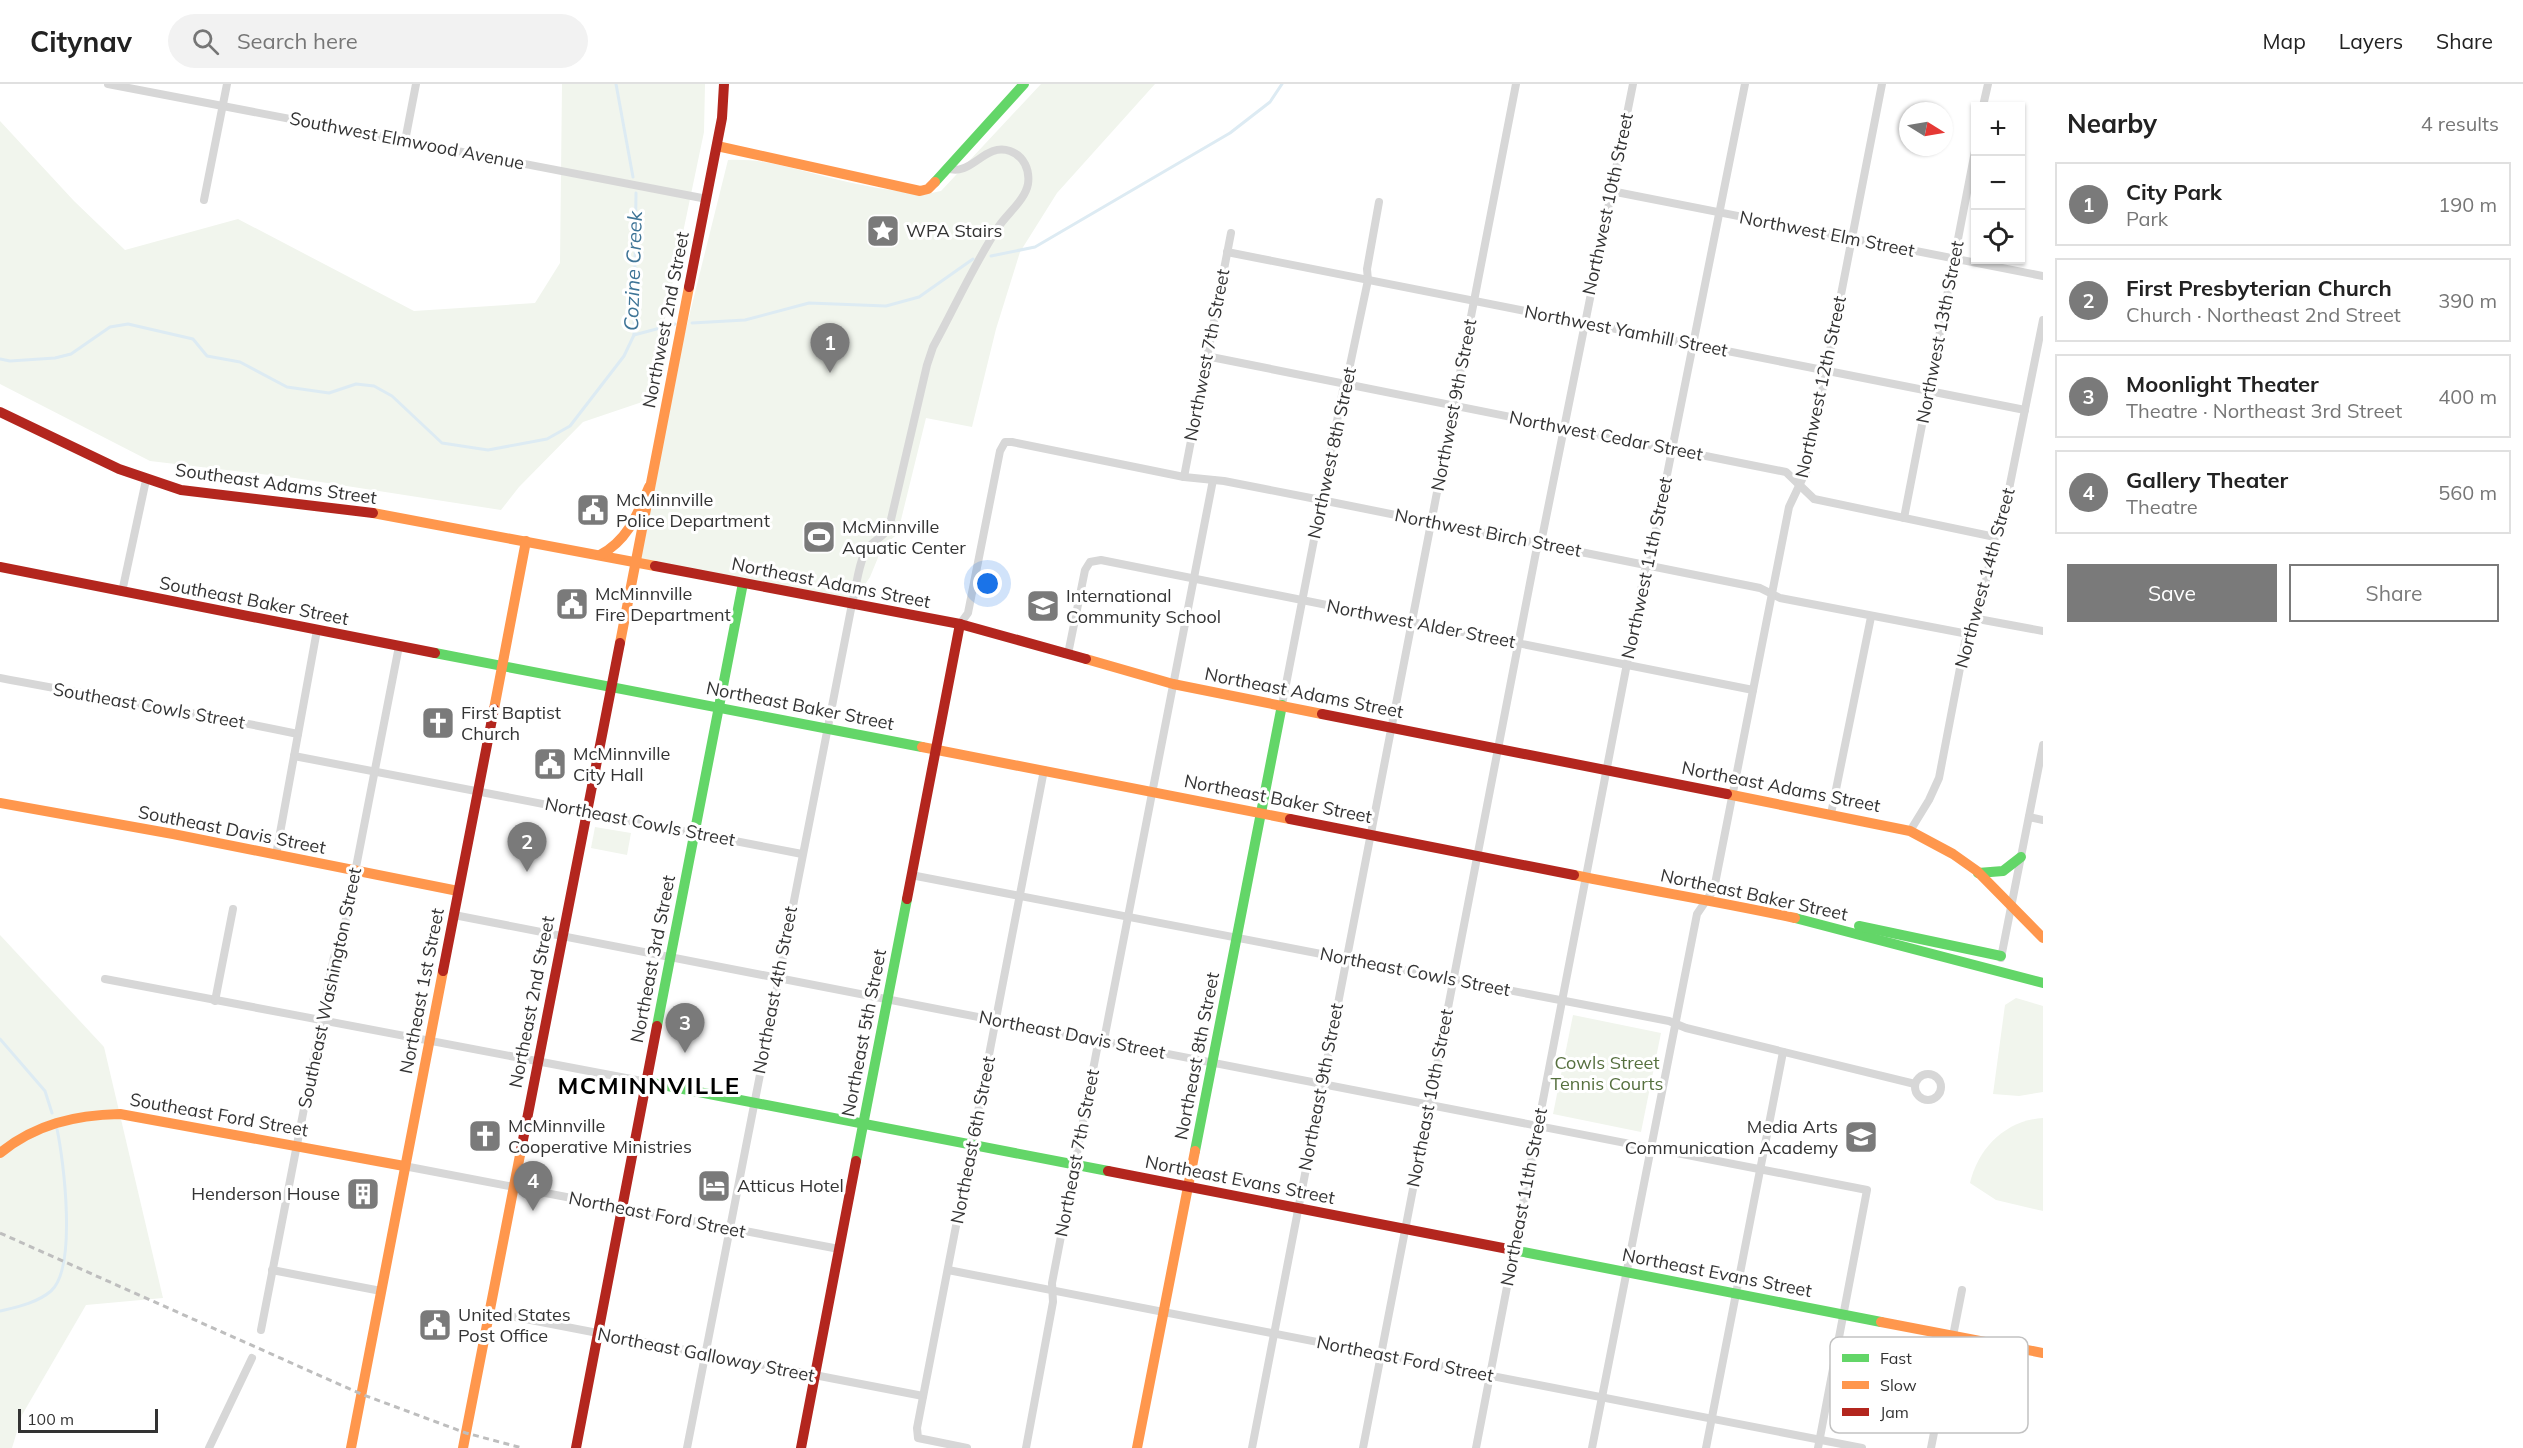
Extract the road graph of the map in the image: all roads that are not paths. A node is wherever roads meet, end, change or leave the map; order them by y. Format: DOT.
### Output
graph roads {
  1 [pos="108,84"];
  2 [pos="227,84"];
  3 [pos="416,84"];
  4 [pos="724,84"];
  5 [pos="1024,84"];
  6 [pos="1516,84"];
  7 [pos="1633,84"];
  8 [pos="1745,84"];
  9 [pos="1882,84"];
  10 [pos="1988,84"];
  11 [pos="1984,102"];
  12 [pos="223,106"];
  13 [pos="405,141"];
  14 [pos="717,146"];
  15 [pos="1974,156"];
  16 [pos="947,168"];
  17 [pos="1611,191"];
  18 [pos="707,199"];
  19 [pos="204,201"];
  20 [pos="1379,202"];
  21 [pos="1719,212"];
  22 [pos="1230,233"];
  23 [pos="1851,239"];
  24 [pos="1227,252"];
  25 [pos="1954,259"];
  26 [pos="2043,276"];
  27 [pos="1368,280"];
  28 [pos="1474,301"];
  29 [pos="2043,320"];
  30 [pos="1584,323"];
  31 [pos="1693,344"];
  32 [pos="1206,357"];
  33 [pos="1826,371"];
  34 [pos="1346,384"];
  35 [pos="1928,391"];
  36 [pos="1454,405"];
  37 [pos="2025,410"];
  38 [pos="0,412"];
  39 [pos="1564,428"];
  40 [pos="1672,448"];
  41 [pos="1184,477"];
  42 [pos="146,480"];
  43 [pos="1213,480"];
  44 [pos="1800,486"];
  45 [pos="649,487"];
  46 [pos="1321,500"];
  47 [pos="1904,518"];
  48 [pos="1431,522"];
  49 [pos="1995,537"];
  50 [pos="526,541"];
  51 [pos="1539,543"];
  52 [pos="599,555"];
  53 [pos="635,562"];
  54 [pos="1648,565"];
  55 [pos="0,567"];
  56 [pos="1193,578"];
  57 [pos="743,583"];
  58 [pos="122,592"];
  59 [pos="1772,594"];
  60 [pos="1303,601"];
  61 [pos="852,603"];
  62 [pos="1871,617"];
  63 [pos="1978,619"];
  64 [pos="1412,622"];
  65 [pos="960,624"];
  66 [pos="317,630"];
  67 [pos="2043,631"];
  68 [pos="1968,634"];
  69 [pos="1518,643"];
  70 [pos="399,646"];
  71 [pos="1068,654"];
  72 [pos="1627,665"];
  73 [pos="502,666"];
  74 [pos="0,678"];
  75 [pos="1173,684"];
  76 [pos="610,686"];
  77 [pos="1753,690"];
  78 [pos="1282,705"];
  79 [pos="718,708"];
  80 [pos="1392,727"];
  81 [pos="827,728"];
  82 [pos="298,734"];
  83 [pos="2043,745"];
  84 [pos="1498,748"];
  85 [pos="936,749"];
  86 [pos="294,756"];
  87 [pos="1607,769"];
  88 [pos="1044,770"];
  89 [pos="375,771"];
  90 [pos="477,790"];
  91 [pos="1152,791"];
  92 [pos="1732,795"];
  93 [pos="0,803"];
  94 [pos="586,812"];
  95 [pos="1261,813"];
  96 [pos="1831,814"];
  97 [pos="2029,817"];
  98 [pos="2043,820"];
  99 [pos="1910,831"];
  100 [pos="694,834"];
  101 [pos="1371,834"];
  102 [pos="802,854"];
  103 [pos="276,855"];
  104 [pos="1477,855"];
  105 [pos="2021,857"];
  106 [pos="356,871"];
  107 [pos="1978,873"];
  108 [pos="911,875"];
  109 [pos="1586,876"];
  110 [pos="458,891"];
  111 [pos="1020,895"];
  112 [pos="1706,900"];
  113 [pos="2011,904"];
  114 [pos="233,909"];
  115 [pos="454,915"];
  116 [pos="1128,916"];
  117 [pos="1803,920"];
  118 [pos="562,936"];
  119 [pos="1236,938"];
  120 [pos="2043,938"];
  121 [pos="2001,956"];
  122 [pos="671,958"];
  123 [pos="1347,958"];
  124 [pos="1998,971"];
  125 [pos="777,978"];
  126 [pos="105,979"];
  127 [pos="1453,979"];
  128 [pos="2043,983"];
  129 [pos="888,1000"];
  130 [pos="1563,1000"];
  131 [pos="215,1001"];
  132 [pos="995,1020"];
  133 [pos="321,1021"];
  134 [pos="1676,1024"];
  135 [pos="430,1040"];
  136 [pos="1102,1041"];
  137 [pos="1784,1052"];
  138 [pos="537,1061"];
  139 [pos="1212,1063"];
  140 [pos="646,1082"];
  141 [pos="1322,1084"];
  142 [pos="1915,1084"];
  143 [pos="753,1103"];
  144 [pos="1429,1105"];
  145 [pos="862,1124"];
  146 [pos="1538,1126"];
  147 [pos="296,1145"];
  148 [pos="971,1145"];
  149 [pos="1652,1148"];
  150 [pos="0,1153"];
  151 [pos="1075,1165"];
  152 [pos="404,1167"];
  153 [pos="1761,1169"];
  154 [pos="514,1187"];
  155 [pos="1188,1187"];
  156 [pos="622,1207"];
  157 [pos="1298,1209"];
  158 [pos="730,1229"];
  159 [pos="1405,1229"];
  160 [pos="839,1249"];
  161 [pos="1514,1251"];
  162 [pos="272,1270"];
  163 [pos="948,1270"];
  164 [pos="1626,1272"];
  165 [pos="1962,1290"];
  166 [pos="381,1291"];
  167 [pos="1053,1291"];
  168 [pos="1735,1294"];
  169 [pos="489,1312"];
  170 [pos="1164,1312"];
  171 [pos="1844,1315"];
  172 [pos="261,1330"];
  173 [pos="598,1334"];
  174 [pos="1274,1334"];
  175 [pos="1953,1336"];
  176 [pos="1840,1337"];
  177 [pos="1958,1337"];
  178 [pos="2028,1350"];
  179 [pos="2043,1353"];
  180 [pos="705,1354"];
  181 [pos="1381,1354"];
  182 [pos="252,1358"];
  183 [pos="815,1376"];
  184 [pos="1490,1376"];
  185 [pos="1830,1387"];
  186 [pos="923,1396"];
  187 [pos="1602,1397"];
  188 [pos="1712,1419"];
  189 [pos="1934,1433"];
  190 [pos="1819,1444"];
  191 [pos="209,1448"];
  192 [pos="351,1448"];
  193 [pos="463,1448"];
  194 [pos="576,1448"];
  195 [pos="687,1448"];
  196 [pos="801,1448"];
  197 [pos="967,1448"];
  198 [pos="1026,1448"];
  199 [pos="1137,1448"];
  200 [pos="1252,1448"];
  201 [pos="1363,1448"];
  202 [pos="1476,1448"];
  203 [pos="1592,1448"];
  204 [pos="1706,1448"];
  205 [pos="1863,1448"];
  206 [pos="1931,1448"];
  1 -- 12 [label="street, Southwest Elmwood Avenue"];
  2 -- 12 [label="street"];
  3 -- 13 [label="street"];
  4 -- 14 [label="main road, Northwest 2nd Street"];
  5 -- 16 [label="main road"];
  6 -- 28 [label="street, Northwest 9th Street"];
  7 -- 17 [label="street, Northwest 10th Street"];
  8 -- 21 [label="street, Northwest 11th Street"];
  9 -- 23 [label="street, Northwest 12th Street"];
  10 -- 11 [label="street"];
  12 -- 13 [label="street, Southwest Elmwood Avenue"];
  12 -- 19 [label="street"];
  13 -- 18 [label="street, Southwest Elmwood Avenue"];
  14 -- 16 [label="main road"];
  14 -- 18 [label="main road, Northwest 2nd Street"];
  15 -- 25 [label="street, Northwest 13th Street"];
  16 -- 61 [label="street, Northeast 4th Street"];
  17 -- 21 [label="street, Northwest Elm Street"];
  17 -- 30 [label="street, Northwest 10th Street"];
  18 -- 45 [label="main road, Northwest 2nd Street"];
  20 -- 27 [label="street, Northwest 8th Street"];
  21 -- 23 [label="street, Northwest Elm Street"];
  21 -- 31 [label="street, Northwest 11th Street"];
  22 -- 24 [label="street, Northwest 7th Street"];
  23 -- 25 [label="street, Northwest Elm Street"];
  23 -- 33 [label="street, Northwest 12th Street"];
  24 -- 27 [label="street, Northwest Yamhill Street"];
  24 -- 32 [label="street, Northwest 7th Street"];
  25 -- 26 [label="street, Northwest Elm Street"];
  25 -- 35 [label="street, Northwest 13th Street"];
  27 -- 28 [label="street, Northwest Yamhill Street"];
  27 -- 34 [label="street, Northwest 8th Street"];
  28 -- 30 [label="street, Northwest Yamhill Street"];
  28 -- 36 [label="street, Northwest 9th Street"];
  29 -- 37 [label="street, Northwest 14th Street"];
  30 -- 31 [label="street, Northwest Yamhill Street"];
  30 -- 39 [label="street, Northwest 10th Street"];
  31 -- 33 [label="street, Northwest Yamhill Street"];
  31 -- 40 [label="street, Northwest 11th Street"];
  32 -- 34 [label="street, Northwest Cedar Street"];
  32 -- 41 [label="street, Northwest 7th Street"];
  33 -- 35 [label="street, Northwest Yamhill Street"];
  33 -- 44 [label="street, Northwest 12th Street"];
  34 -- 36 [label="street, Northwest Cedar Street"];
  34 -- 46 [label="street, Northwest 8th Street"];
  35 -- 37 [label="street, Northwest Yamhill Street"];
  35 -- 47 [label="street, Northwest 13th Street"];
  36 -- 39 [label="street, Northwest Cedar Street"];
  36 -- 48 [label="street, Northwest 9th Street"];
  37 -- 49 [label="street, Northwest 14th Street"];
  38 -- 42 [label="main road, Southeast Adams Street"];
  39 -- 40 [label="street, Northwest Cedar Street"];
  39 -- 51 [label="street, Northwest 10th Street"];
  40 -- 44 [label="street, Northwest Cedar Street"];
  40 -- 54 [label="street, Northwest 11th Street"];
  41 -- 43 [label="street, Northwest Birch Street"];
  41 -- 65 [label="street, Northwest Birch Street"];
  42 -- 50 [label="main road, Southeast Adams Street"];
  42 -- 58 [label="street"];
  43 -- 46 [label="street, Northwest Birch Street"];
  43 -- 56 [label="street"];
  44 -- 47 [label="street, Northwest Cedar Street"];
  44 -- 59 [label="street, Northwest 12th Street"];
  45 -- 52 [label="main road"];
  45 -- 53 [label="main road, Northwest 2nd Street"];
  46 -- 48 [label="street, Northwest Birch Street"];
  46 -- 60 [label="street, Northwest 8th Street"];
  47 -- 49 [label="street, Northwest Cedar Street"];
  48 -- 51 [label="street, Northwest Birch Street"];
  48 -- 64 [label="street, Northwest 9th Street"];
  49 -- 63 [label="street, Northwest 14th Street"];
  50 -- 52 [label="main road, Northeast Adams Street"];
  50 -- 73 [label="main road, Northeast 1st Street"];
  51 -- 54 [label="street, Northwest Birch Street"];
  51 -- 69 [label="street, Northwest 10th Street"];
  52 -- 53 [label="main road, Northeast Adams Street"];
  53 -- 57 [label="main road, Northeast Adams Street"];
  53 -- 76 [label="main road, Northeast 2nd Street"];
  54 -- 59 [label="street, Northwest Birch Street"];
  54 -- 72 [label="street, Northwest 11th Street"];
  55 -- 58 [label="main road, Southeast Baker Street"];
  56 -- 60 [label="street, Northwest Alder Street"];
  56 -- 71 [label="street, Northwest Alder Street"];
  56 -- 75 [label="street"];
  57 -- 61 [label="main road, Northeast Adams Street"];
  57 -- 79 [label="main road, Northeast 3rd Street"];
  58 -- 66 [label="main road, Southeast Baker Street"];
  59 -- 62 [label="street, Northwest Birch Street"];
  59 -- 77 [label="street, Northwest 12th Street"];
  60 -- 64 [label="street, Northwest Alder Street"];
  60 -- 78 [label="street, Northwest 8th Street"];
  61 -- 65 [label="main road, Northeast Adams Street"];
  61 -- 81 [label="street, Northeast 4th Street"];
  62 -- 68 [label="street, Northwest Birch Street"];
  62 -- 96 [label="street"];
  63 -- 67 [label="street"];
  63 -- 68 [label="street, Northwest 14th Street"];
  64 -- 69 [label="street, Northwest Alder Street"];
  64 -- 80 [label="street, Northwest 9th Street"];
  65 -- 71 [label="main road, Northeast Adams Street"];
  65 -- 85 [label="main road, Northeast 5th Street"];
  66 -- 70 [label="main road, Southeast Baker Street"];
  66 -- 82 [label="street"];
  68 -- 99 [label="street, Northwest 14th Street"];
  69 -- 72 [label="street, Northwest Alder Street"];
  69 -- 84 [label="street, Northwest 10th Street"];
  70 -- 73 [label="main road, Southeast Baker Street"];
  70 -- 89 [label="street, Southeast Washington Street"];
  71 -- 75 [label="main road, Northeast Adams Street"];
  72 -- 77 [label="street, Northwest Alder Street"];
  72 -- 87 [label="street, Northwest 11th Street"];
  73 -- 76 [label="main road, Northeast Baker Street"];
  73 -- 90 [label="main road, Northeast 1st Street"];
  74 -- 82 [label="street, Southeast Cowls Street"];
  75 -- 78 [label="main road, Northeast Adams Street"];
  75 -- 91 [label="street, Northeast 7th Street"];
  76 -- 79 [label="main road, Northeast Baker Street"];
  76 -- 94 [label="main road, Northeast 2nd Street"];
  77 -- 92 [label="street, Northwest 12th Street"];
  78 -- 80 [label="main road, Northeast Adams Street"];
  78 -- 95 [label="main road, Northeast 8th Street"];
  79 -- 81 [label="main road, Northeast Baker Street"];
  79 -- 100 [label="main road, Northeast 3rd Street"];
  80 -- 84 [label="main road, Northeast Adams Street"];
  80 -- 101 [label="street, Northeast 9th Street"];
  81 -- 85 [label="main road, Northeast Baker Street"];
  81 -- 102 [label="street, Northeast 4th Street"];
  82 -- 86 [label="street"];
  83 -- 97 [label="street"];
  84 -- 87 [label="main road, Northeast Adams Street"];
  84 -- 104 [label="street, Northeast 10th Street"];
  85 -- 88 [label="main road, Northeast Baker Street"];
  85 -- 108 [label="main road, Northeast 5th Street"];
  86 -- 89 [label="street"];
  86 -- 103 [label="street"];
  87 -- 92 [label="main road, Northeast Adams Street"];
  87 -- 109 [label="street, Northeast 11th Street"];
  88 -- 91 [label="main road, Northeast Baker Street"];
  88 -- 111 [label="street, Northeast 6th Street"];
  89 -- 90 [label="street"];
  89 -- 106 [label="street, Southeast Washington Street"];
  90 -- 94 [label="street, Northeast Cowls Street"];
  90 -- 110 [label="main road, Northeast 1st Street"];
  91 -- 95 [label="main road, Northeast Baker Street"];
  91 -- 116 [label="street, Northeast 7th Street"];
  92 -- 96 [label="main road, Northeast Adams Street"];
  92 -- 112 [label="street, Northwest 12th Street"];
  93 -- 103 [label="main road, Southeast Davis Street"];
  94 -- 100 [label="street, Northeast Cowls Street"];
  94 -- 118 [label="main road, Northeast 2nd Street"];
  95 -- 101 [label="main road, Northeast Baker Street"];
  95 -- 119 [label="main road, Northeast 8th Street"];
  96 -- 99 [label="main road, Northeast Adams Street"];
  97 -- 98 [label="street"];
  97 -- 105 [label="street"];
  99 -- 107 [label="main road, Northeast Adams Street"];
  100 -- 102 [label="street, Northeast Cowls Street"];
  100 -- 122 [label="main road, Northeast 3rd Street"];
  101 -- 104 [label="main road, Northeast Baker Street"];
  101 -- 123 [label="street, Northeast 9th Street"];
  102 -- 125 [label="street, Northeast 4th Street"];
  103 -- 106 [label="main road, Southeast Davis Street"];
  104 -- 109 [label="main road, Northeast Baker Street"];
  104 -- 127 [label="street, Northeast 10th Street"];
  105 -- 107 [label="main road"];
  105 -- 113 [label="street"];
  106 -- 110 [label="main road, Southeast Davis Street"];
  106 -- 133 [label="street, Southeast Washington Street"];
  107 -- 113 [label="main road, Northeast Adams Street"];
  108 -- 111 [label="street, Northeast Cowls Street"];
  108 -- 129 [label="main road, Northeast 5th Street"];
  109 -- 112 [label="main road, Northeast Baker Street"];
  109 -- 130 [label="street, Northeast 11th Street"];
  110 -- 115 [label="main road, Northeast 1st Street"];
  111 -- 116 [label="street, Northeast Cowls Street"];
  111 -- 132 [label="street, Northeast 6th Street"];
  112 -- 117 [label="main road, Northeast Baker Street"];
  112 -- 134 [label="street, Northwest 12th Street"];
  113 -- 120 [label="main road, Northeast Adams Street"];
  113 -- 121 [label="street"];
  114 -- 131 [label="street"];
  115 -- 118 [label="street, Northeast Davis Street"];
  115 -- 135 [label="main road, Northeast 1st Street"];
  116 -- 119 [label="street, Northeast Cowls Street"];
  116 -- 136 [label="street, Northeast 7th Street"];
  117 -- 121 [label="main road"];
  117 -- 124 [label="main road, Northeast Baker Street"];
  118 -- 122 [label="street, Northeast Davis Street"];
  118 -- 138 [label="main road, Northeast 2nd Street"];
  119 -- 123 [label="street, Northeast Cowls Street"];
  119 -- 139 [label="main road, Northeast 8th Street"];
  121 -- 124 [label="street"];
  122 -- 125 [label="street, Northeast Davis Street"];
  122 -- 140 [label="main road, Northeast 3rd Street"];
  123 -- 127 [label="street, Northeast Cowls Street"];
  123 -- 141 [label="street, Northeast 9th Street"];
  124 -- 128 [label="main road, Northeast Baker Street"];
  125 -- 129 [label="street, Northeast Davis Street"];
  125 -- 143 [label="street, Northeast 4th Street"];
  126 -- 131 [label="street, Northeast Evans Street"];
  127 -- 130 [label="street, Northeast Cowls Street"];
  127 -- 144 [label="street, Northeast 10th Street"];
  129 -- 132 [label="street, Northeast Davis Street"];
  129 -- 145 [label="main road, Northeast 5th Street"];
  130 -- 134 [label="street, Northeast Cowls Street"];
  130 -- 146 [label="street, Northeast 11th Street"];
  131 -- 133 [label="street, Northeast Evans Street"];
  132 -- 136 [label="street, Northeast Davis Street"];
  132 -- 148 [label="street, Northeast 6th Street"];
  133 -- 135 [label="street, Northeast Evans Street"];
  133 -- 147 [label="street, Southeast Washington Street"];
  134 -- 137 [label="street, Northeast Cowls Street"];
  134 -- 149 [label="street, Northwest 12th Street"];
  135 -- 138 [label="street, Northeast Evans Street"];
  135 -- 152 [label="main road, Northeast 1st Street"];
  136 -- 139 [label="street, Northeast Davis Street"];
  136 -- 151 [label="street, Northeast 7th Street"];
  137 -- 142 [label="street, Northeast Cowls Street"];
  137 -- 153 [label="street"];
  138 -- 140 [label="street, Northeast Evans Street"];
  138 -- 154 [label="main road, Northeast 2nd Street"];
  139 -- 141 [label="street, Northeast Davis Street"];
  139 -- 155 [label="main road, Northeast 8th Street"];
  140 -- 143 [label="main road, Northeast Evans Street"];
  140 -- 156 [label="main road, Northeast 3rd Street"];
  141 -- 144 [label="street, Northeast Davis Street"];
  141 -- 157 [label="street, Northeast 9th Street"];
  143 -- 145 [label="main road, Northeast Evans Street"];
  143 -- 158 [label="street, Northeast 4th Street"];
  144 -- 146 [label="street, Northeast Davis Street"];
  144 -- 159 [label="street, Northeast 10th Street"];
  145 -- 148 [label="main road, Northeast Evans Street"];
  145 -- 160 [label="main road, Northeast 5th Street"];
  146 -- 149 [label="street, Northeast Davis Street"];
  146 -- 161 [label="street, Northeast 11th Street"];
  147 -- 150 [label="main road, Southeast Ford Street"];
  147 -- 152 [label="main road, Southeast Ford Street"];
  147 -- 162 [label="street, Southeast Washington Street"];
  148 -- 151 [label="main road, Northeast Evans Street"];
  148 -- 163 [label="street, Northeast 6th Street"];
  149 -- 153 [label="street, Northeast Davis Street"];
  149 -- 164 [label="street, Northwest 12th Street"];
  151 -- 155 [label="main road, Northeast Evans Street"];
  151 -- 167 [label="street, Northeast 7th Street"];
  152 -- 154 [label="street, Northeast Ford Street"];
  152 -- 166 [label="main road, Northeast 1st Street"];
  153 -- 168 [label="street"];
  153 -- 171 [label="street, Northeast Davis Street"];
  154 -- 156 [label="street, Northeast Ford Street"];
  154 -- 169 [label="main road, Northeast 2nd Street"];
  155 -- 157 [label="main road, Northeast Evans Street"];
  155 -- 170 [label="main road, Northeast 8th Street"];
  156 -- 158 [label="street, Northeast Ford Street"];
  156 -- 173 [label="main road, Northeast 3rd Street"];
  157 -- 159 [label="main road, Northeast Evans Street"];
  157 -- 174 [label="street, Northeast 9th Street"];
  158 -- 160 [label="street, Northeast Ford Street"];
  158 -- 180 [label="street, Northeast 4th Street"];
  159 -- 161 [label="main road, Northeast Evans Street"];
  159 -- 181 [label="street, Northeast 10th Street"];
  160 -- 183 [label="main road, Northeast 5th Street"];
  161 -- 164 [label="main road, Northeast Evans Street"];
  161 -- 184 [label="street, Northeast 11th Street"];
  162 -- 166 [label="street"];
  162 -- 172 [label="street, Southeast Washington Street"];
  163 -- 167 [label="street, Northeast Ford Street"];
  163 -- 186 [label="street, Northeast 6th Street"];
  164 -- 168 [label="main road, Northeast Evans Street"];
  164 -- 187 [label="street, Northwest 12th Street"];
  165 -- 175 [label="street"];
  166 -- 192 [label="main road, Northeast 1st Street"];
  167 -- 170 [label="street, Northeast Ford Street"];
  167 -- 198 [label="street, Northeast 7th Street"];
  168 -- 171 [label="main road, Northeast Evans Street"];
  168 -- 188 [label="street"];
  169 -- 173 [label="street, Northeast Galloway Street"];
  169 -- 193 [label="main road, Northeast 2nd Street"];
  170 -- 174 [label="street, Northeast Ford Street"];
  170 -- 199 [label="main road, Northeast 8th Street"];
  171 -- 175 [label="main road, Northeast Evans Street"];
  171 -- 176 [label="street"];
  173 -- 180 [label="street, Northeast Galloway Street"];
  173 -- 194 [label="main road, Northeast 3rd Street"];
  174 -- 181 [label="street, Northeast Ford Street"];
  174 -- 200 [label="street, Northeast 9th Street"];
  175 -- 177 [label="main road, Northeast Evans Street"];
  178 -- 179 [label="main road, Northeast Evans Street"];
  180 -- 183 [label="street, Northeast Galloway Street"];
  180 -- 195 [label="street, Northeast 4th Street"];
  181 -- 184 [label="street, Northeast Ford Street"];
  181 -- 201 [label="street, Northeast 10th Street"];
  182 -- 191 [label="street"];
  183 -- 186 [label="street, Northeast Galloway Street"];
  183 -- 196 [label="main road, Northeast 5th Street"];
  184 -- 187 [label="street, Northeast Ford Street"];
  184 -- 202 [label="street, Northeast 11th Street"];
  185 -- 190 [label="street"];
  186 -- 197 [label="street, Northeast 6th Street"];
  187 -- 188 [label="street, Northeast Ford Street"];
  187 -- 203 [label="street, Northwest 12th Street"];
  188 -- 190 [label="street, Northeast Ford Street"];
  188 -- 204 [label="street"];
  189 -- 206 [label="street"];
  190 -- 205 [label="street, Northeast Ford Street"];
}
